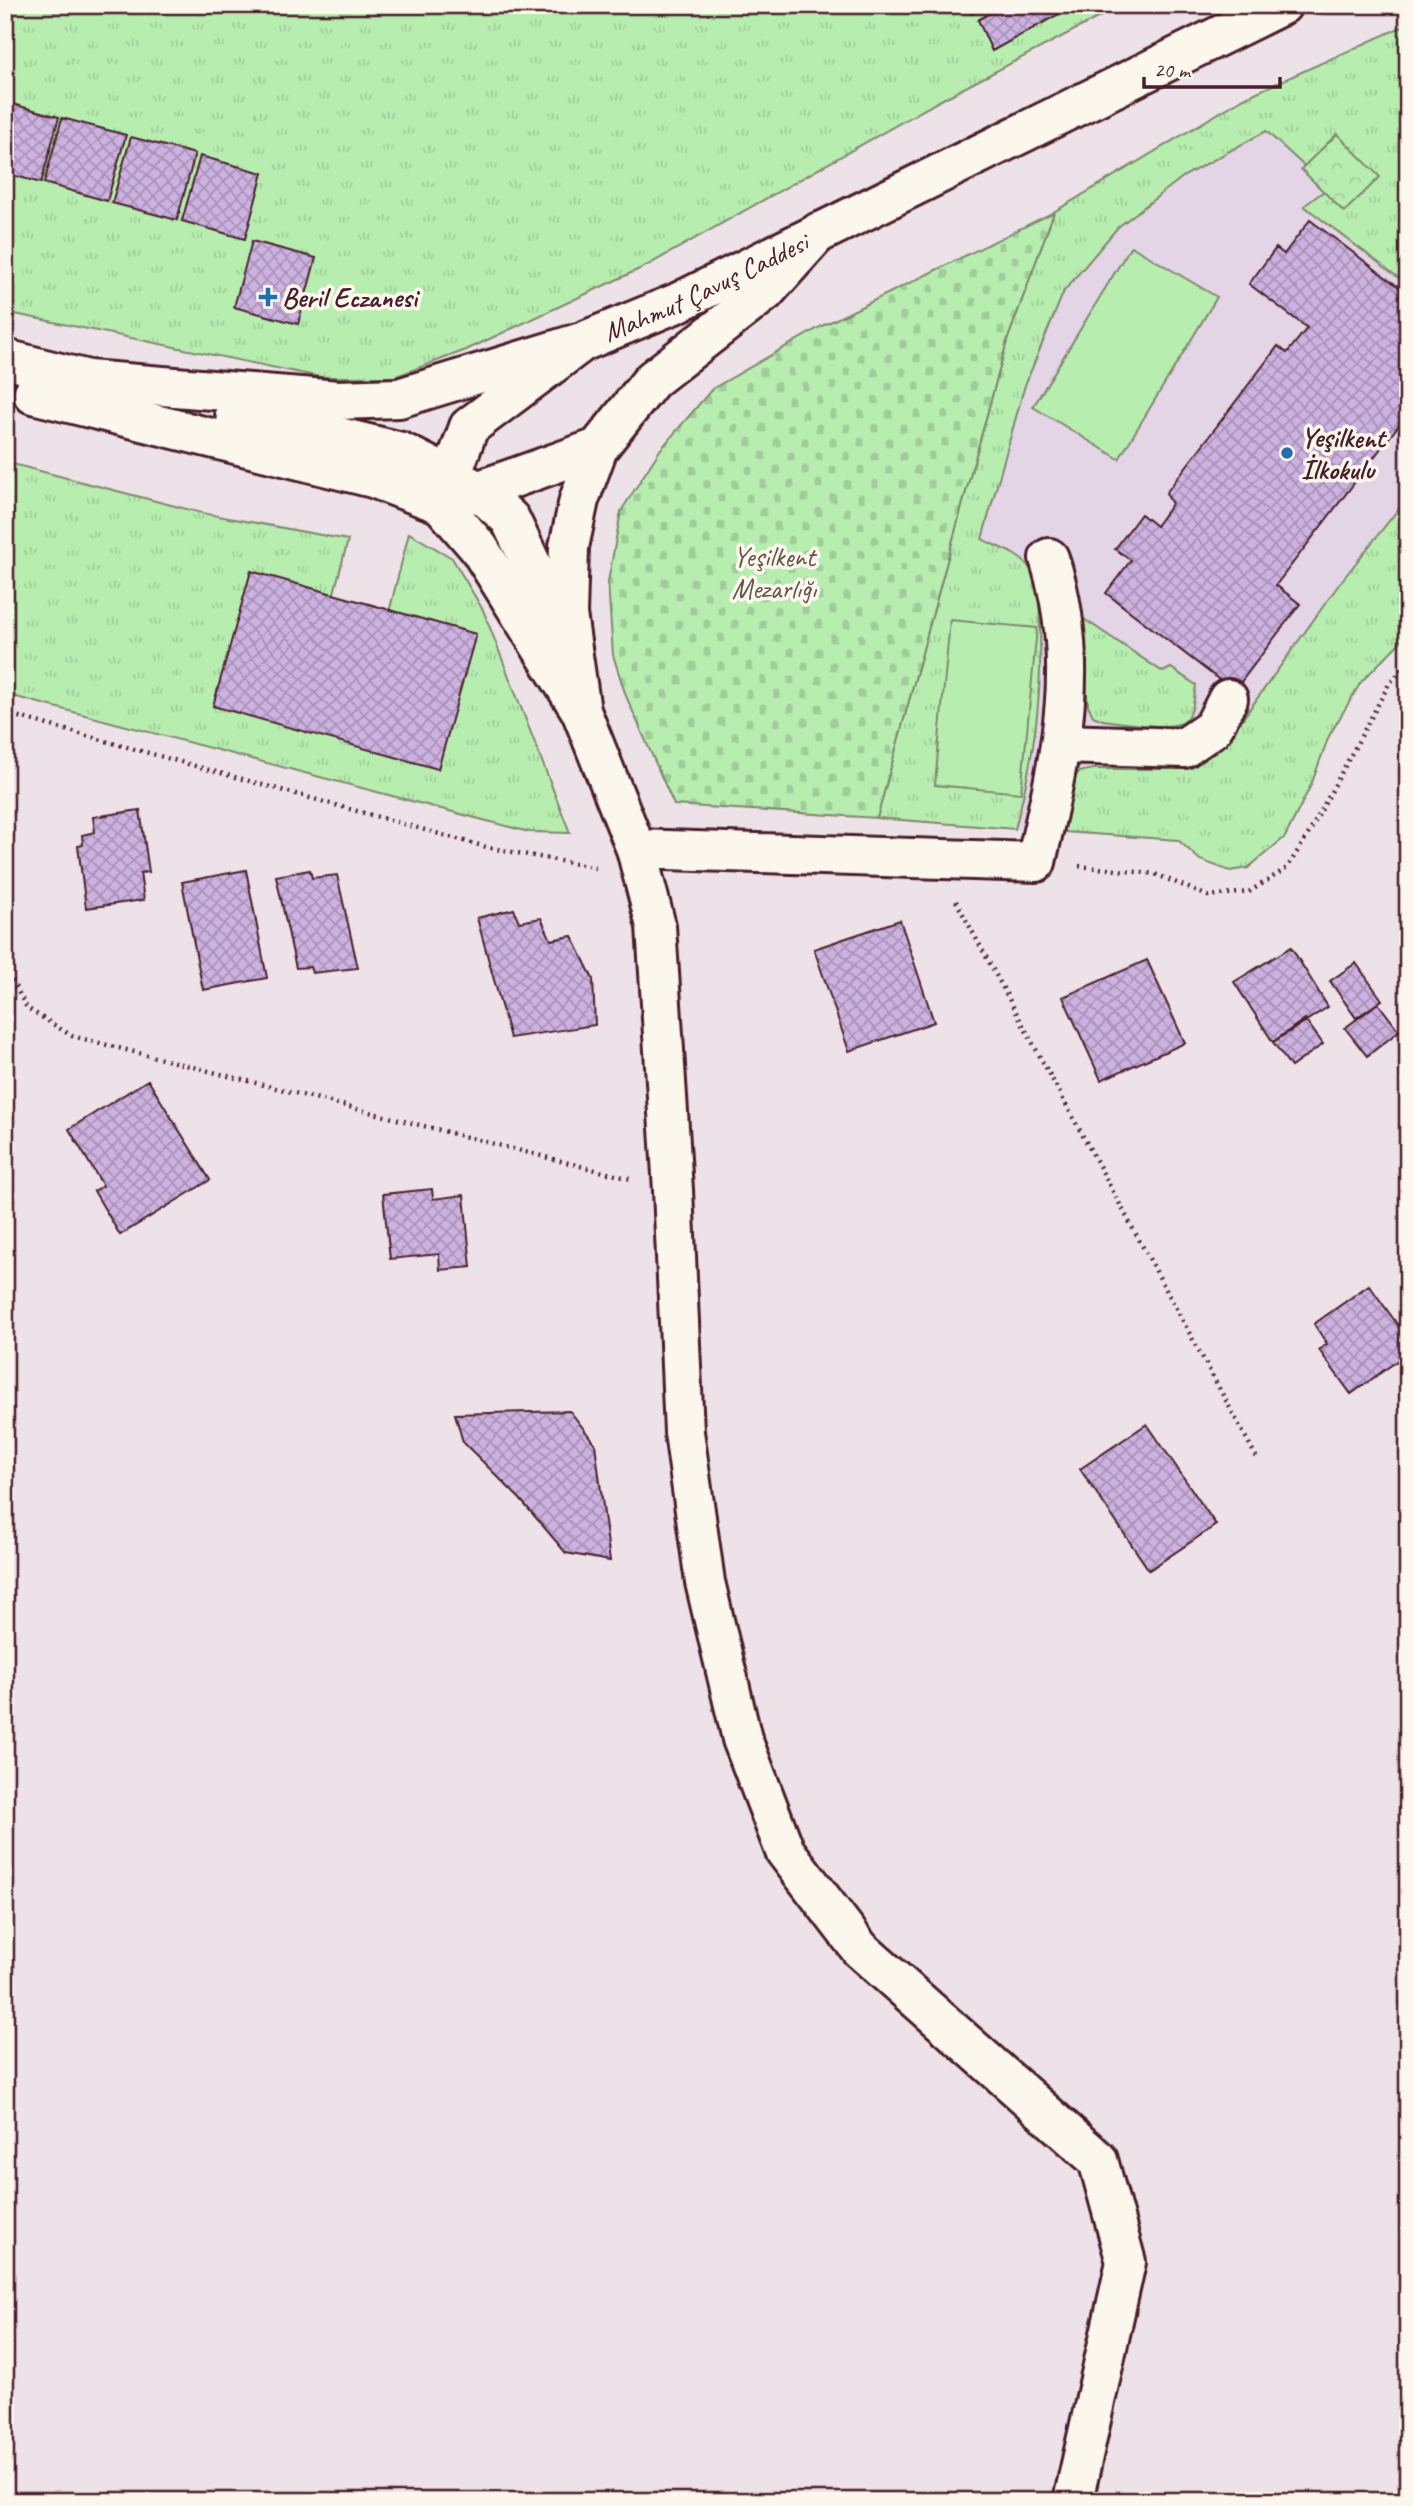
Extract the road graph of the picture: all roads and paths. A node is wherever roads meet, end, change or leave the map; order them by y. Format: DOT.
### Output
graph roads {
  1 [pos="1282,5"];
  2 [pos="821,230"];
  3 [pos="582,342"];
  4 [pos="5,359"];
  5 [pos="88,380"];
  6 [pos="5,386"];
  7 [pos="598,448"];
  8 [pos="457,491"];
  9 [pos="1049,558"];
  10 [pos="1408,663"];
  11 [pos="1228,699"];
  12 [pos="582,711"];
  13 [pos="5,713"];
  14 [pos="1063,744"];
  15 [pos="932,857"];
  16 [pos="1036,862"];
  17 [pos="641,864"];
  18 [pos="5,968"];
  19 [pos="673,1190"];
  20 [pos="1258,1460"];
  21 [pos="1073,2501"];
  1 -- 2 [label="street, Mahmut Çavuş Caddesi"];
  2 -- 3 [label="street, Mahmut Çavuş Caddesi"];
  2 -- 7 [label="street"];
  3 -- 5 [label="street, Mahmut Çavuş Caddesi"];
  3 -- 8 [label="street"];
  4 -- 5 [label="street, Mahmut Çavuş Caddesi"];
  5 -- 8 [label="street, Mahmut Çavuş Caddesi"];
  6 -- 8 [label="street"];
  7 -- 8 [label="street"];
  7 -- 12 [label="street"];
  8 -- 12 [label="street, Mahmut Çavuş Caddesi"];
  9 -- 14 [label="street"];
  10 -- 16 [label="path"];
  11 -- 14 [label="street"];
  12 -- 17 [label="street"];
  13 -- 17 [label="path"];
  14 -- 16 [label="street"];
  15 -- 16 [label="street"];
  15 -- 17 [label="street"];
  15 -- 20 [label="path"];
  17 -- 19 [label="street"];
  18 -- 19 [label="path"];
  19 -- 21 [label="street"];
}
